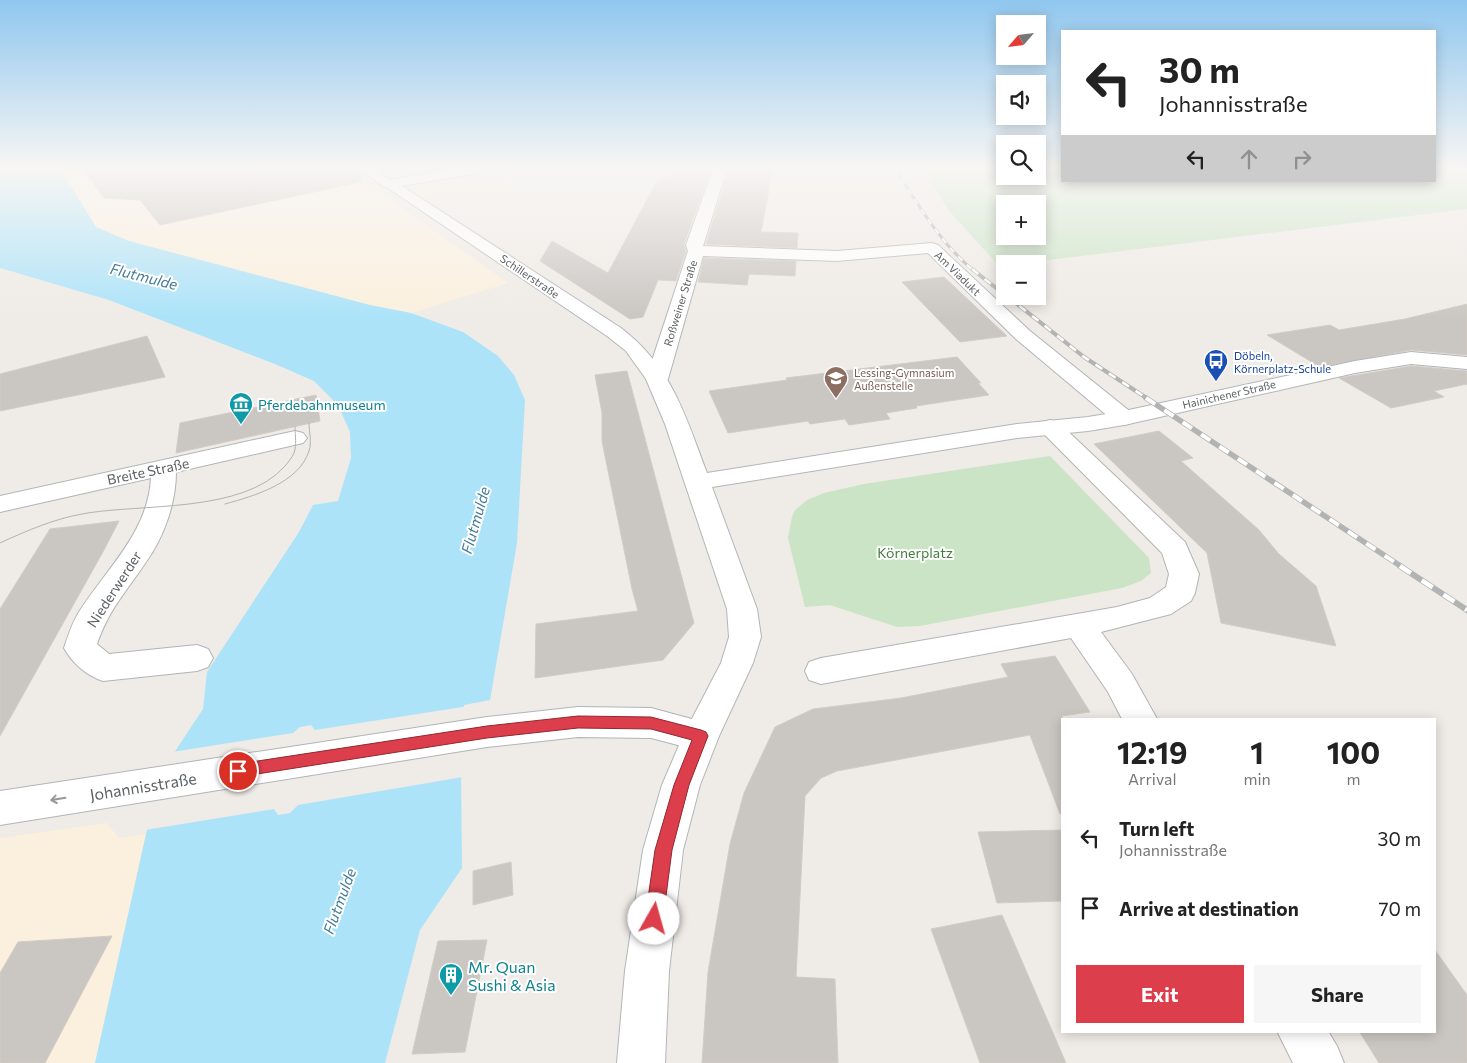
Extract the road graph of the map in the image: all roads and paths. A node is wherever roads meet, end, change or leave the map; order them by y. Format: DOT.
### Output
graph roads {
  1 [pos="442,219"];
  2 [pos="703,219"];
  3 [pos="696,251"];
  4 [pos="1467,363"];
  5 [pos="657,379"];
  6 [pos="1124,418"];
  7 [pos="1050,428"];
  8 [pos="295,438"];
  9 [pos="164,468"];
  10 [pos="697,482"];
  11 [pos="0,504"];
  12 [pos="1079,625"];
  13 [pos="197,658"];
  14 [pos="821,671"];
  15 [pos="1139,718"];
  16 [pos="701,736"];
  17 [pos="0,808"];
  18 [pos="1301,1033"];
  19 [pos="642,1063"];
  20 [pos="1320,1063"];
  1 -- 5 [label="street, Schillerstraße"];
  2 -- 3 [label="street, Roßweiner Straße"];
  3 -- 5 [label="street, Roßweiner Straße"];
  3 -- 6 [label="street, Am Viadukt"];
  4 -- 6 [label="street, Hainichener Straße"];
  5 -- 10 [label="street"];
  6 -- 7 [label="street, Hainichener Straße"];
  7 -- 10 [label="street"];
  7 -- 12 [label="street"];
  8 -- 9 [label="street, Breite Straße"];
  9 -- 11 [label="street, Breite Straße"];
  9 -- 13 [label="street, Niederwerder"];
  10 -- 16 [label="street"];
  12 -- 14 [label="street"];
  12 -- 15 [label="street"];
  16 -- 17 [label="street, Johannisstraße, one-way"];
  16 -- 19 [label="street"];
  18 -- 20 [label="street"];
}
